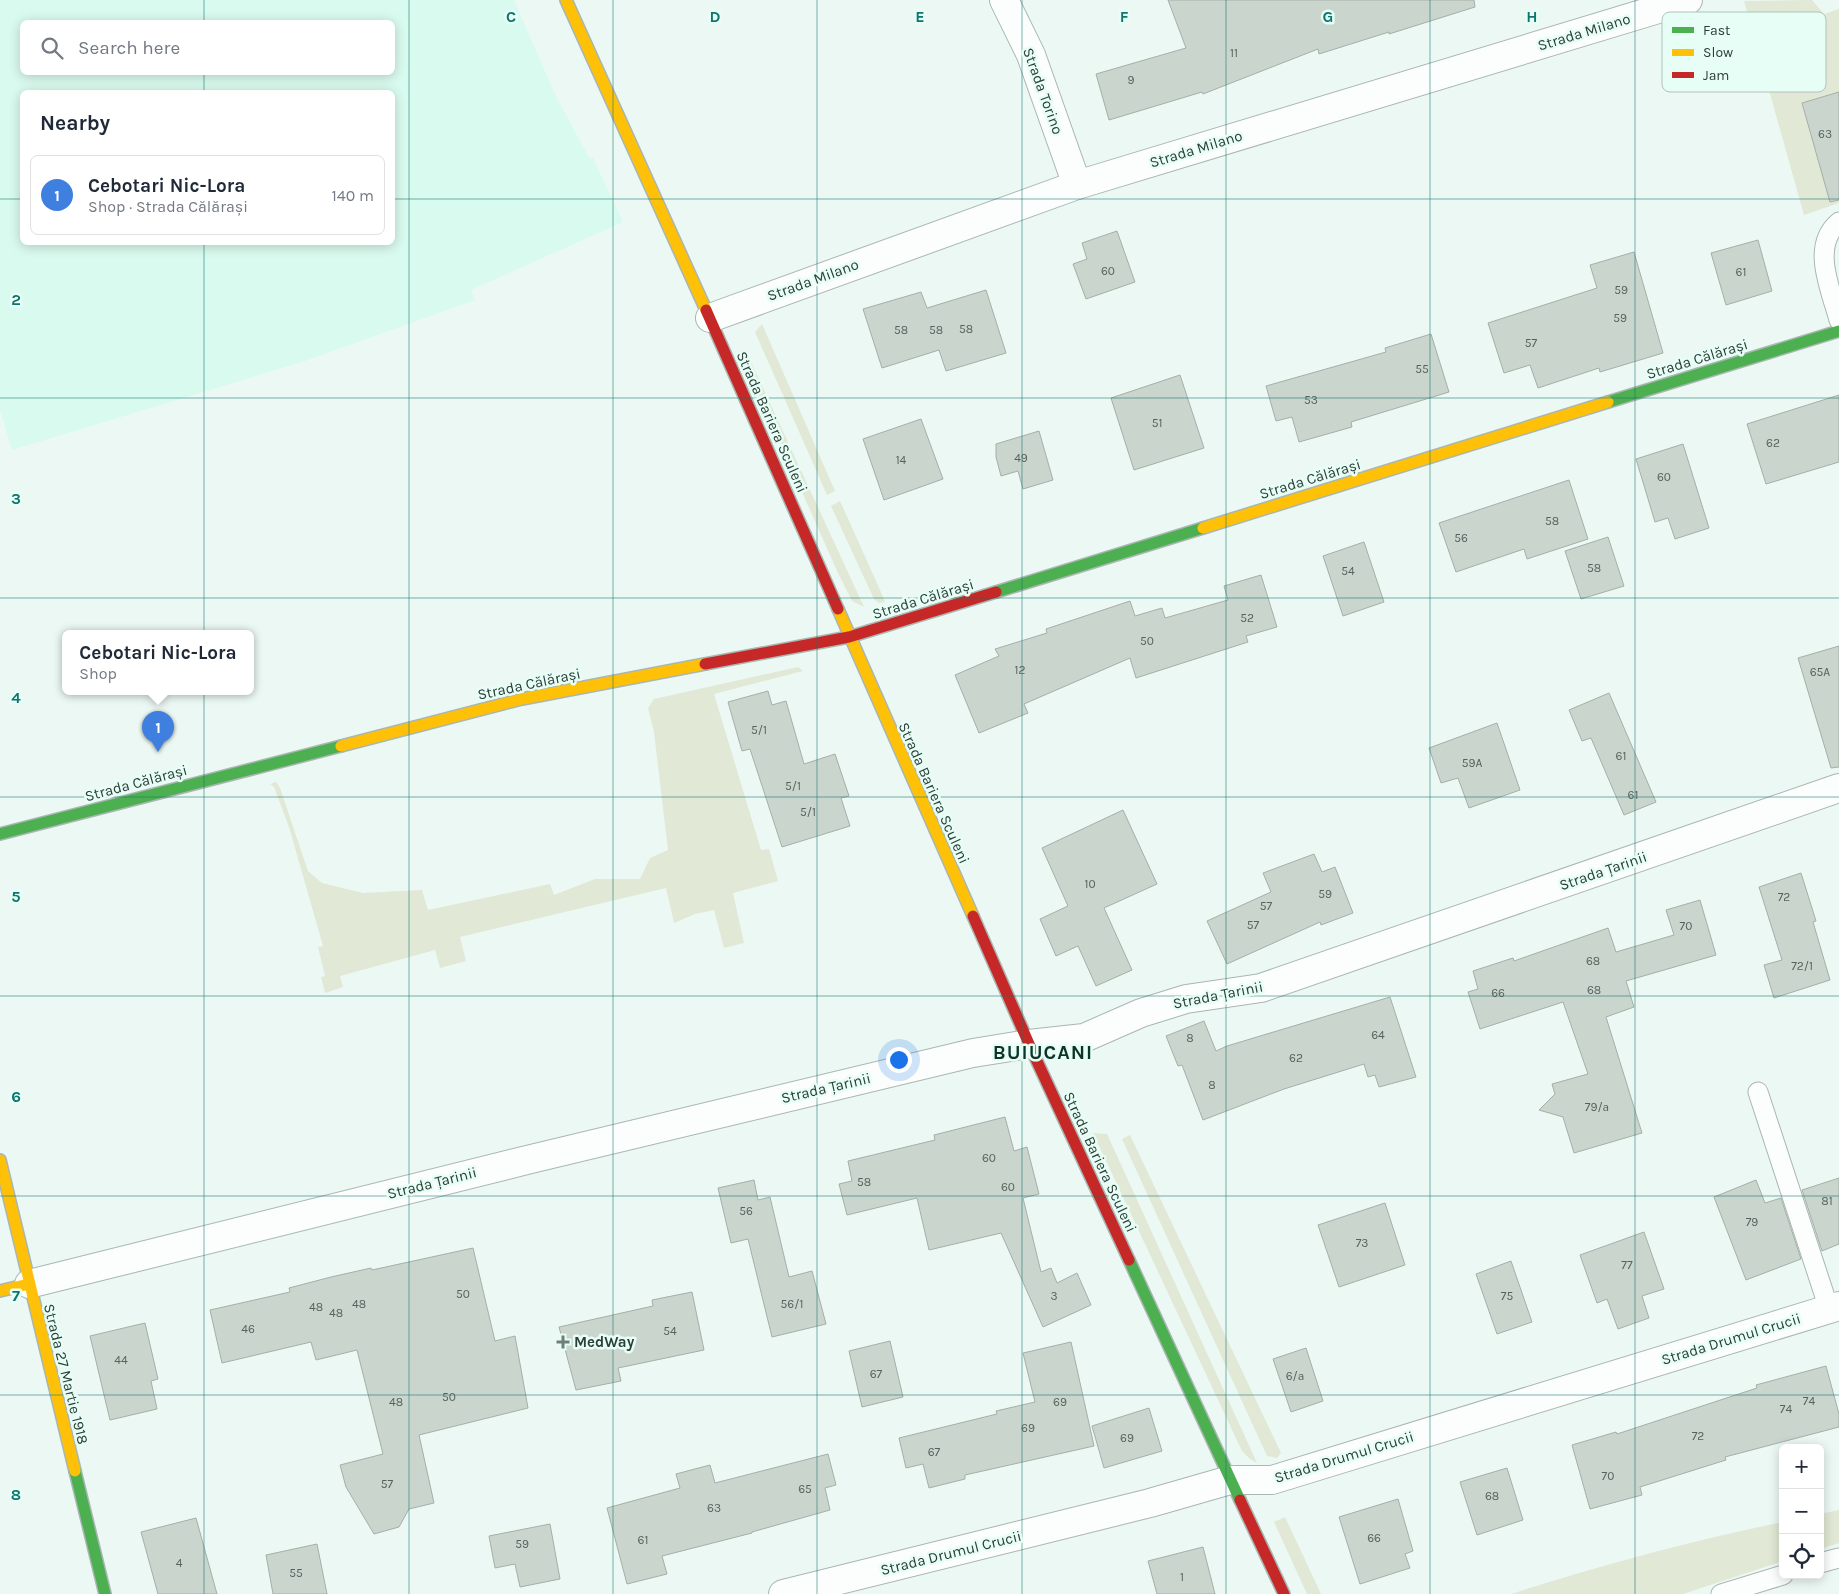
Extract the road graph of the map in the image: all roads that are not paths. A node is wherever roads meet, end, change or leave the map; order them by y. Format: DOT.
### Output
graph roads {
  1 [pos="566,0"];
  2 [pos="1004,0"];
  3 [pos="1688,0"];
  4 [pos="1077,185"];
  5 [pos="1839,222"];
  6 [pos="710,318"];
  7 [pos="1839,320"];
  8 [pos="1839,331"];
  9 [pos="849,637"];
  10 [pos="1839,788"];
  11 [pos="0,834"];
  12 [pos="1029,1044"];
  13 [pos="1758,1092"];
  14 [pos="0,1160"];
  15 [pos="29,1284"];
  16 [pos="0,1291"];
  17 [pos="1834,1308"];
  18 [pos="1230,1480"];
  19 [pos="1839,1558"];
  20 [pos="1824,1563"];
  21 [pos="1779,1576"];
  22 [pos="106,1594"];
  23 [pos="783,1594"];
  24 [pos="1284,1594"];
  25 [pos="1721,1594"];
  1 -- 6 [label="main road, Strada Bariera Sculeni"];
  2 -- 4 [label="street, Strada Torino"];
  3 -- 4 [label="street, Strada Milano"];
  4 -- 6 [label="street, Strada Milano"];
  5 -- 7 [label="lane"];
  6 -- 9 [label="main road, Strada Bariera Sculeni"];
  8 -- 9 [label="main road, Strada Călărași"];
  9 -- 11 [label="main road, Strada Călărași"];
  9 -- 12 [label="main road, Strada Bariera Sculeni"];
  10 -- 12 [label="street, Strada Țarinii"];
  12 -- 15 [label="street, Strada Țarinii"];
  12 -- 18 [label="main road, Strada Bariera Sculeni"];
  13 -- 17 [label="lane"];
  14 -- 15 [label="main road, Strada 27 Martie 1918"];
  15 -- 16 [label="main road, Strada Țarinii"];
  15 -- 22 [label="main road, Strada 27 Martie 1918"];
  17 -- 18 [label="street, Strada Drumul Crucii"];
  18 -- 23 [label="street, Strada Drumul Crucii"];
  18 -- 24 [label="main road, Strada Bariera Sculeni"];
  19 -- 20 [label="lane"];
  21 -- 25 [label="lane"];
}
